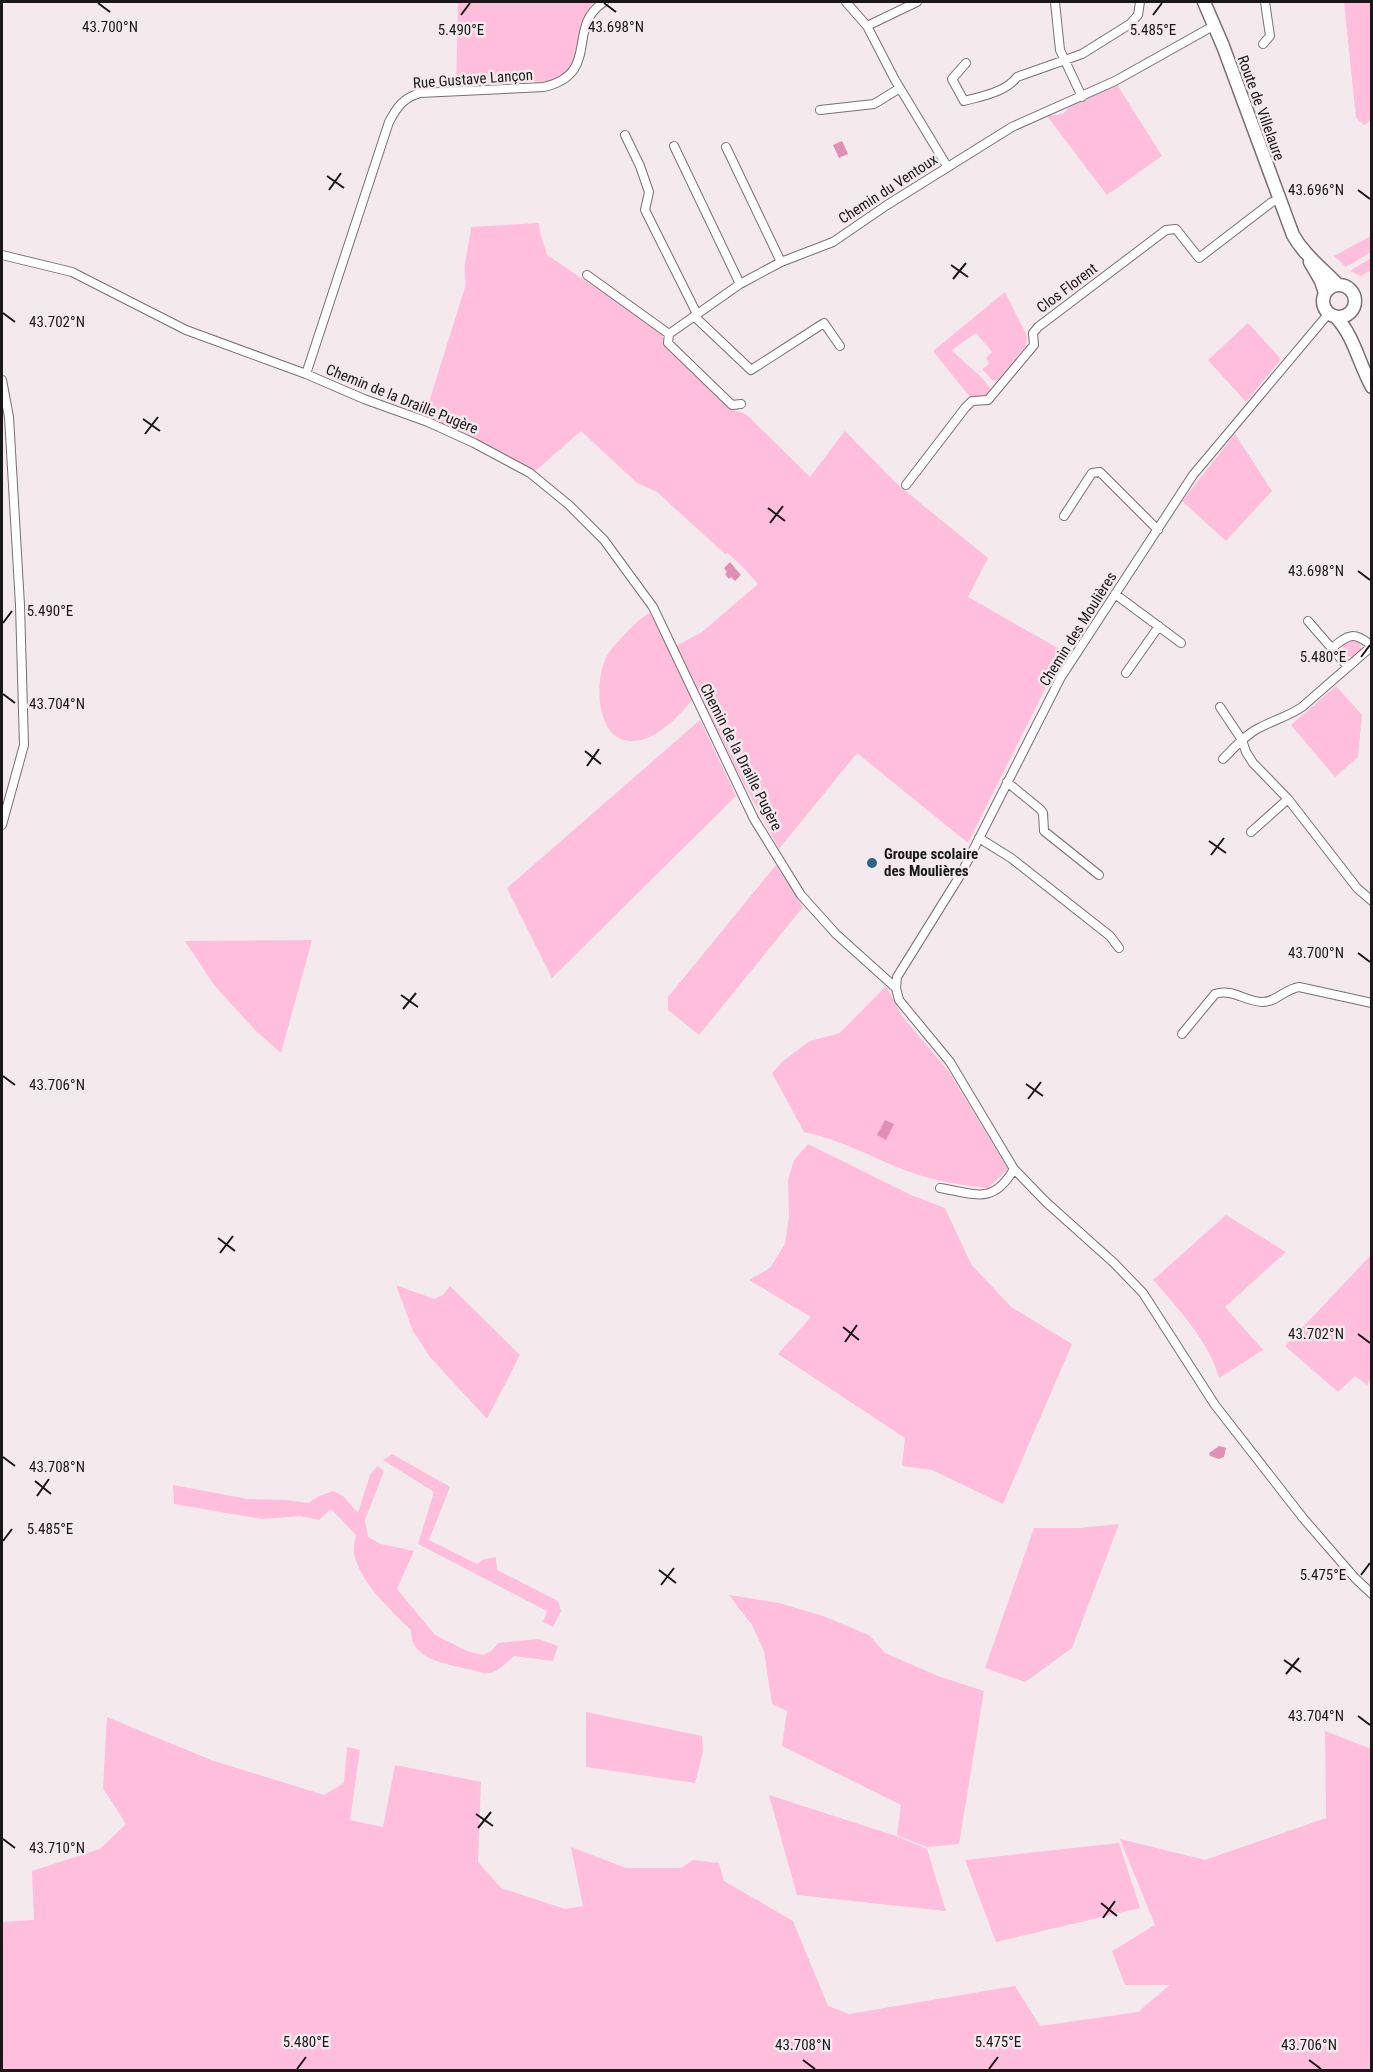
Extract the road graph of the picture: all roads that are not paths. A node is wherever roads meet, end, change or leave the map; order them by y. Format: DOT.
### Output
graph roads {
  1 [pos="604,2"];
  2 [pos="846,2"];
  3 [pos="917,2"];
  4 [pos="1055,2"];
  5 [pos="1140,2"];
  6 [pos="1204,2"];
  7 [pos="1265,2"];
  8 [pos="1215,25"];
  9 [pos="867,26"];
  10 [pos="1263,44"];
  11 [pos="1064,59"];
  12 [pos="966,63"];
  13 [pos="900,88"];
  14 [pos="1082,97"];
  15 [pos="820,110"];
  16 [pos="625,135"];
  17 [pos="674,146"];
  18 [pos="726,147"];
  19 [pos="947,166"];
  20 [pos="1279,200"];
  21 [pos="2,255"];
  22 [pos="1308,256"];
  23 [pos="781,262"];
  24 [pos="587,275"];
  25 [pos="740,284"];
  26 [pos="1338,285"];
  27 [pos="1325,293"];
  28 [pos="1350,313"];
  29 [pos="696,315"];
  30 [pos="1333,315"];
  31 [pos="1349,332"];
  32 [pos="669,334"];
  33 [pos="840,346"];
  34 [pos="306,374"];
  35 [pos="2,380"];
  36 [pos="1371,387"];
  37 [pos="741,404"];
  38 [pos="906,485"];
  39 [pos="1064,516"];
  40 [pos="1158,530"];
  41 [pos="1115,594"];
  42 [pos="1308,621"];
  43 [pos="1159,626"];
  44 [pos="1181,643"];
  45 [pos="1371,646"];
  46 [pos="1332,648"];
  47 [pos="1348,667"];
  48 [pos="1126,673"];
  49 [pos="1220,708"];
  50 [pos="1242,740"];
  51 [pos="1223,759"];
  52 [pos="1007,782"];
  53 [pos="1288,799"];
  54 [pos="2,825"];
  55 [pos="1251,832"];
  56 [pos="979,838"];
  57 [pos="1099,875"];
  58 [pos="1371,901"];
  59 [pos="1119,948"];
  60 [pos="896,988"];
  61 [pos="1371,1003"];
  62 [pos="1182,1034"];
  63 [pos="1014,1169"];
  64 [pos="940,1188"];
  65 [pos="1371,1594"];
  1 -- 34 [label="street, Rue Gustave Lançon"];
  2 -- 9 [label="street"];
  3 -- 9 [label="street"];
  4 -- 11 [label="street"];
  5 -- 11 [label="street"];
  6 -- 8 [label="main road, Route de Villelaure"];
  7 -- 10 [label="street"];
  8 -- 14 [label="street, Chemin du Ventoux"];
  8 -- 20 [label="main road, Route de Villelaure"];
  9 -- 13 [label="street"];
  11 -- 12 [label="street"];
  11 -- 14 [label="street"];
  13 -- 15 [label="street"];
  13 -- 19 [label="street"];
  14 -- 19 [label="street, Chemin du Ventoux"];
  16 -- 29 [label="street"];
  17 -- 25 [label="street"];
  18 -- 23 [label="street"];
  19 -- 23 [label="street, Chemin du Ventoux"];
  20 -- 22 [label="main road, Route de Villelaure"];
  20 -- 38 [label="street, Clos Florent"];
  21 -- 34 [label="street, Chemin de la Draille Pugère"];
  22 -- 26 [label="main road, Route de Villelaure"];
  22 -- 27 [label="main road, Route de Villelaure"];
  23 -- 25 [label="street, Chemin du Ventoux"];
  24 -- 32 [label="street"];
  25 -- 29 [label="street, Chemin du Ventoux"];
  26 -- 27 [label="main road"];
  26 -- 28 [label="main road"];
  27 -- 30 [label="main road"];
  28 -- 30 [label="main road"];
  28 -- 31 [label="main road"];
  29 -- 32 [label="street, Chemin du Ventoux"];
  29 -- 33 [label="street"];
  30 -- 31 [label="main road"];
  30 -- 40 [label="street, Chemin des Moulières"];
  31 -- 36 [label="main road"];
  32 -- 37 [label="street"];
  34 -- 60 [label="street, Chemin de la Draille Pugère"];
  35 -- 54 [label="street"];
  39 -- 40 [label="street"];
  40 -- 41 [label="street, Chemin des Moulières"];
  41 -- 43 [label="street"];
  41 -- 52 [label="street, Chemin des Moulières"];
  42 -- 46 [label="street"];
  43 -- 44 [label="street"];
  43 -- 48 [label="street"];
  45 -- 46 [label="street"];
  45 -- 47 [label="street"];
  46 -- 47 [label="street"];
  47 -- 50 [label="street"];
  49 -- 50 [label="street"];
  50 -- 51 [label="street"];
  50 -- 53 [label="street"];
  52 -- 56 [label="street, Chemin des Moulières"];
  52 -- 57 [label="street"];
  53 -- 55 [label="street"];
  53 -- 58 [label="street"];
  56 -- 59 [label="street"];
  56 -- 60 [label="street, Chemin des Moulières"];
  60 -- 63 [label="street, Chemin de la Draille Pugère"];
  61 -- 62 [label="street"];
  63 -- 64 [label="street"];
  63 -- 65 [label="street, Chemin de la Draille Pugère"];
}
